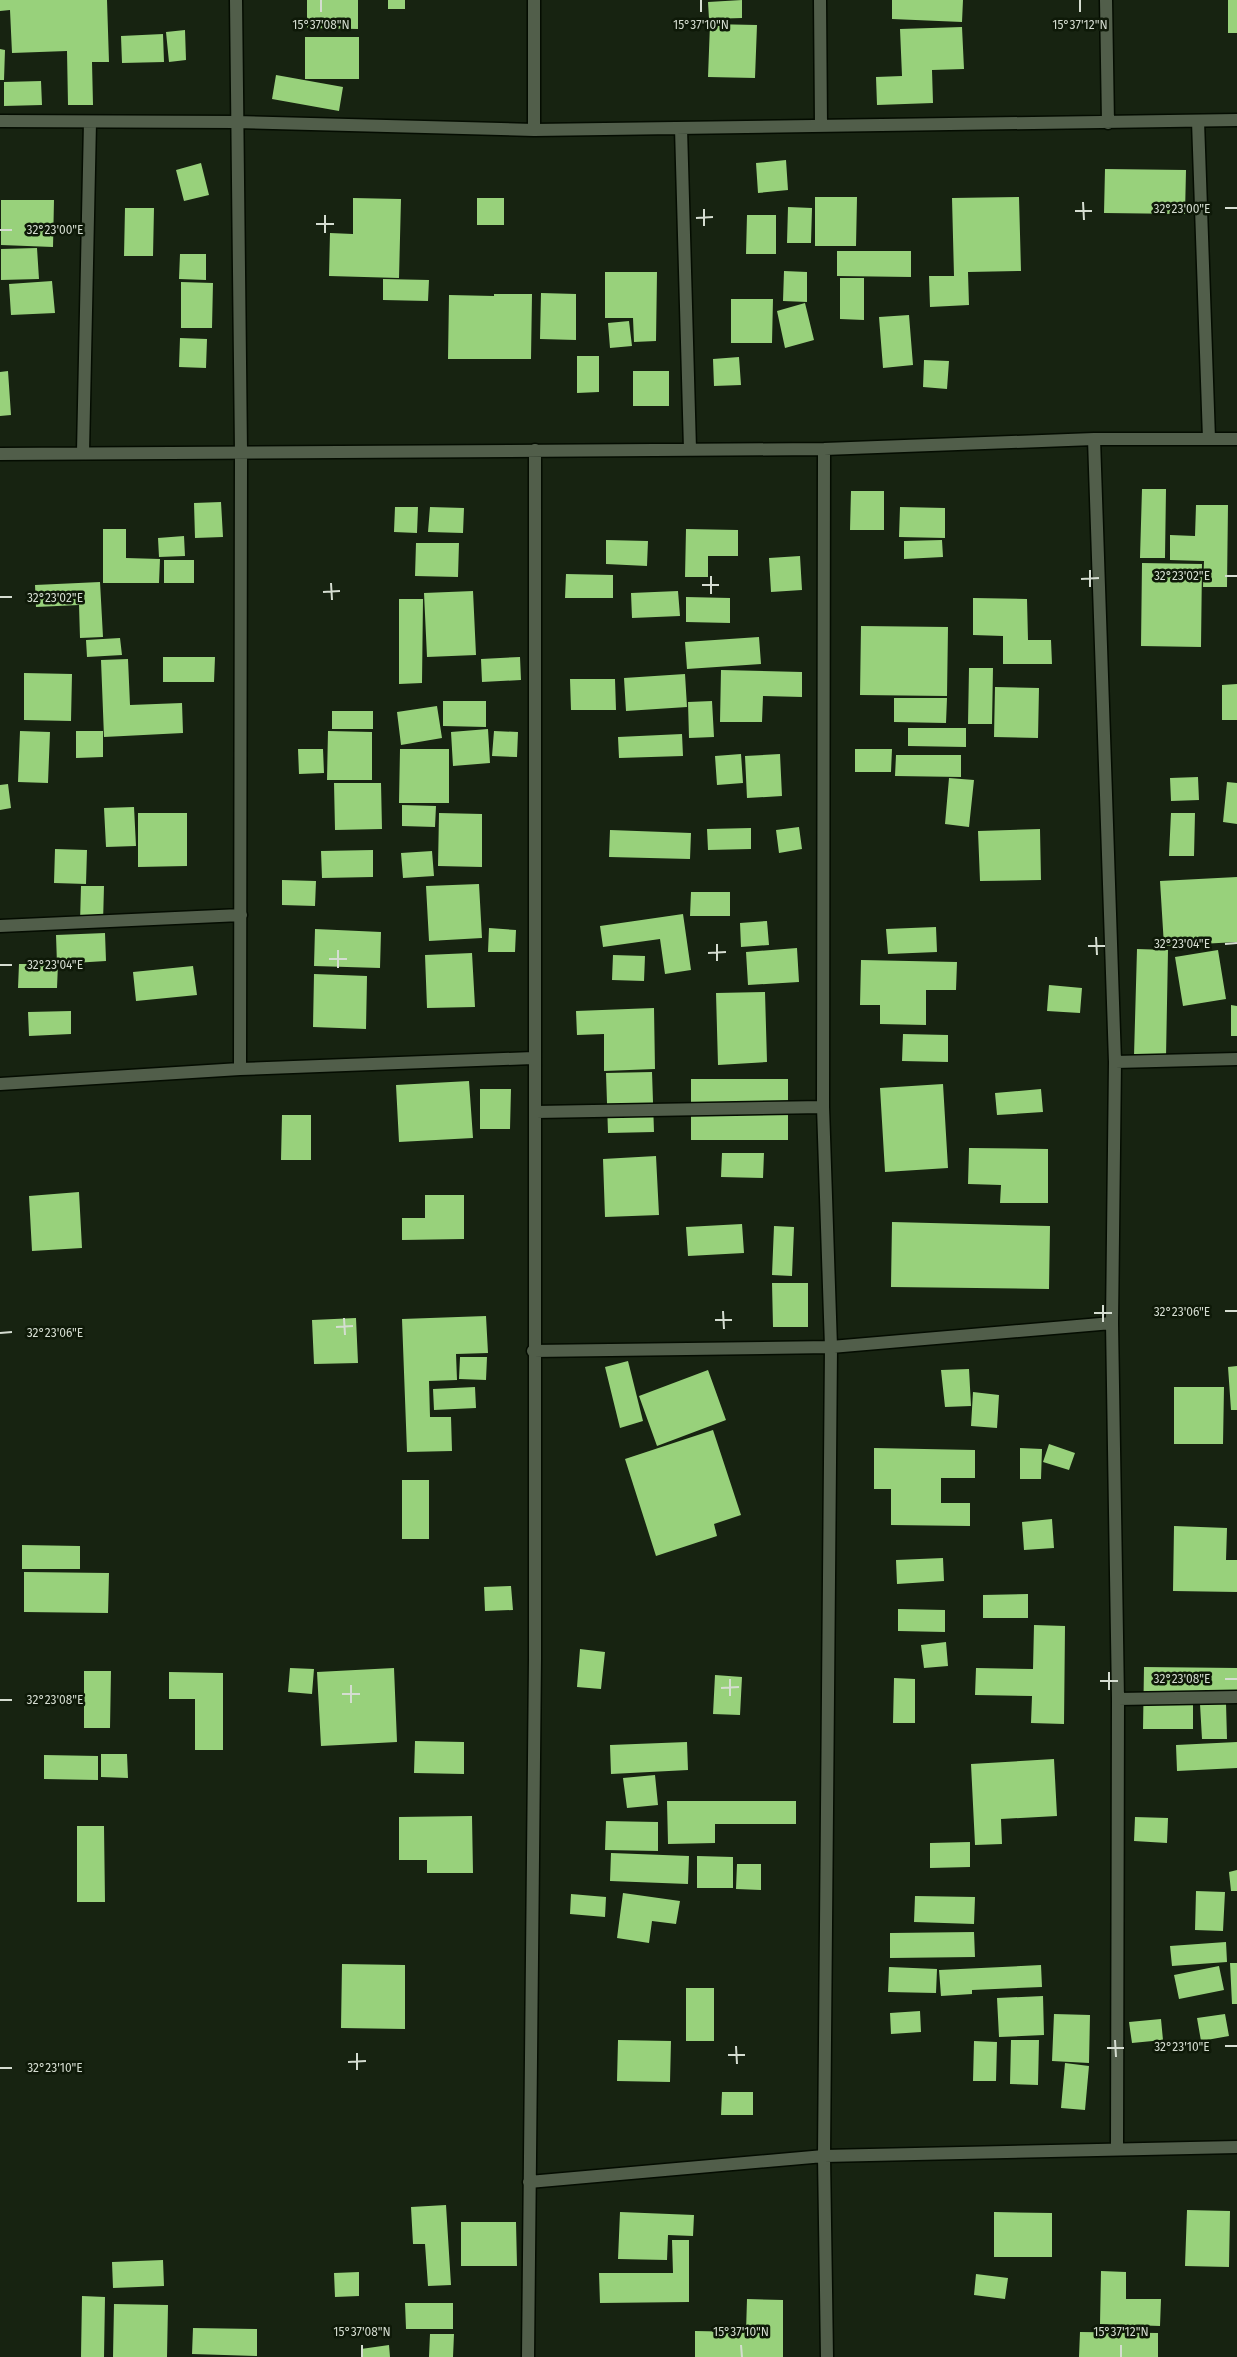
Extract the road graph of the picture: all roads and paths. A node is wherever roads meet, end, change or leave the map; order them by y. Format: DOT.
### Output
graph roads {
  1 [pos="236,0"];
  2 [pos="534,0"];
  3 [pos="820,0"];
  4 [pos="1106,0"];
  5 [pos="1237,120"];
  6 [pos="0,121"];
  7 [pos="1198,121"];
  8 [pos="90,122"];
  9 [pos="236,122"];
  10 [pos="1108,123"];
  11 [pos="820,125"];
  12 [pos="681,128"];
  13 [pos="534,130"];
  14 [pos="1094,439"];
  15 [pos="1209,439"];
  16 [pos="1237,439"];
  17 [pos="690,449"];
  18 [pos="824,449"];
  19 [pos="535,450"];
  20 [pos="83,452"];
  21 [pos="241,452"];
  22 [pos="0,454"];
  23 [pos="241,915"];
  24 [pos="0,926"];
  25 [pos="533,1058"];
  26 [pos="1237,1059"];
  27 [pos="1115,1062"];
  28 [pos="240,1069"];
  29 [pos="0,1084"];
  30 [pos="823,1107"];
  31 [pos="536,1112"];
  32 [pos="1112,1323"];
  33 [pos="831,1347"];
  34 [pos="533,1351"];
  35 [pos="1237,1697"];
  36 [pos="1118,1699"];
  37 [pos="1237,2147"];
  38 [pos="1117,2148"];
  39 [pos="824,2156"];
  40 [pos="529,2182"];
  41 [pos="528,2357"];
  42 [pos="827,2357"];
  1 -- 9 [label="street"];
  2 -- 13 [label="street"];
  3 -- 11 [label="street"];
  4 -- 10 [label="street"];
  5 -- 7 [label="street"];
  6 -- 8 [label="street"];
  7 -- 10 [label="street"];
  7 -- 15 [label="street"];
  8 -- 9 [label="street"];
  8 -- 20 [label="street"];
  9 -- 13 [label="street"];
  9 -- 21 [label="street"];
  10 -- 11 [label="street"];
  11 -- 12 [label="street"];
  12 -- 13 [label="street"];
  12 -- 17 [label="street"];
  14 -- 15 [label="street"];
  14 -- 18 [label="street"];
  14 -- 27 [label="street"];
  15 -- 16 [label="street"];
  17 -- 18 [label="street"];
  17 -- 19 [label="street"];
  18 -- 30 [label="street"];
  19 -- 21 [label="street"];
  19 -- 25 [label="street"];
  20 -- 21 [label="street"];
  20 -- 22 [label="street"];
  21 -- 23 [label="street"];
  23 -- 24 [label="street"];
  23 -- 28 [label="street"];
  25 -- 28 [label="street"];
  25 -- 31 [label="street"];
  26 -- 27 [label="street"];
  27 -- 32 [label="street"];
  28 -- 29 [label="street"];
  30 -- 31 [label="street"];
  30 -- 33 [label="street"];
  31 -- 34 [label="street"];
  32 -- 33 [label="street"];
  32 -- 36 [label="street"];
  33 -- 34 [label="street"];
  33 -- 39 [label="street"];
  34 -- 40 [label="street"];
  35 -- 36 [label="street"];
  36 -- 38 [label="street"];
  37 -- 38 [label="street"];
  38 -- 39 [label="street"];
  39 -- 40 [label="street"];
  39 -- 42 [label="street"];
  40 -- 41 [label="street"];
}
